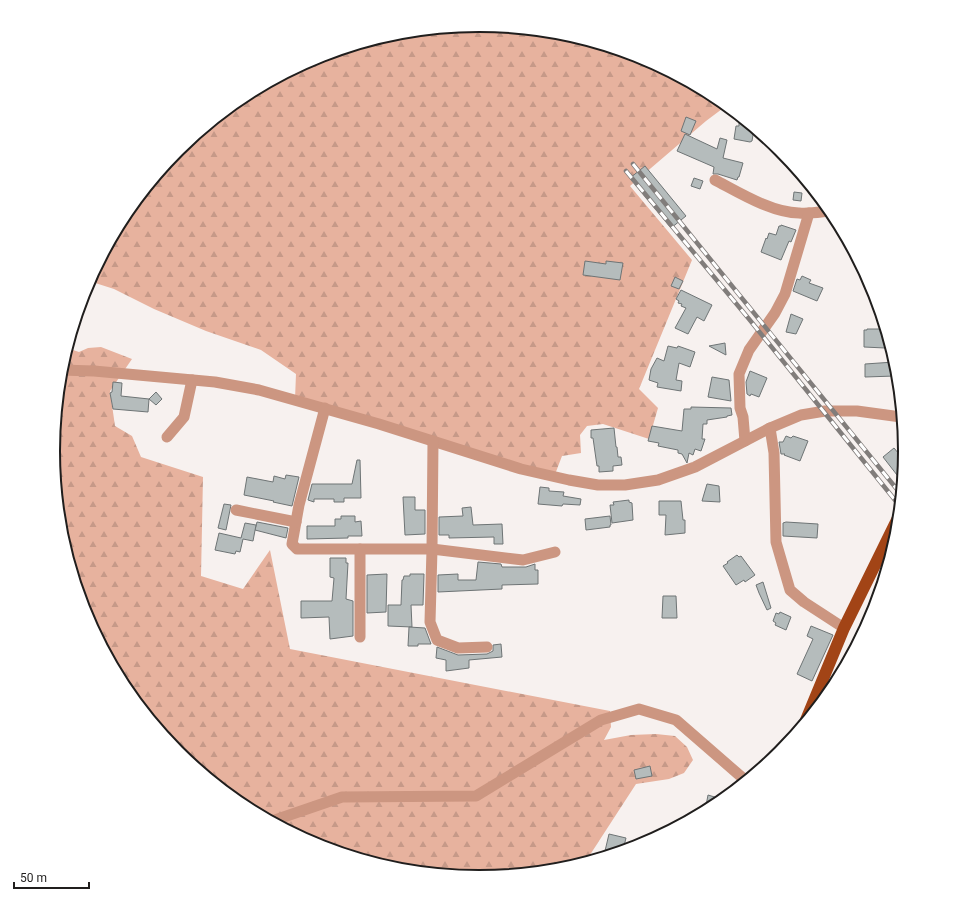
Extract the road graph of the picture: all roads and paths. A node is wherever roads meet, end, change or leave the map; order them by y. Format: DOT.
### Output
graph roads {
  1 [pos="715,180"];
  2 [pos="822,212"];
  3 [pos="809,213"];
  4 [pos="68,370"];
  5 [pos="192,380"];
  6 [pos="325,408"];
  7 [pos="896,415"];
  8 [pos="770,428"];
  9 [pos="167,437"];
  10 [pos="433,441"];
  11 [pos="745,441"];
  12 [pos="236,510"];
  13 [pos="296,522"];
  14 [pos="888,539"];
  15 [pos="360,549"];
  16 [pos="432,549"];
  17 [pos="555,552"];
  18 [pos="844,628"];
  19 [pos="360,638"];
  20 [pos="487,647"];
  21 [pos="813,704"];
  22 [pos="741,777"];
  23 [pos="278,819"];
  1 -- 3 [label="street"];
  2 -- 3 [label="street"];
  3 -- 11 [label="street"];
  4 -- 5 [label="street"];
  5 -- 6 [label="street"];
  5 -- 9 [label="street"];
  6 -- 10 [label="street"];
  6 -- 13 [label="street"];
  7 -- 8 [label="street"];
  8 -- 11 [label="street"];
  8 -- 18 [label="street"];
  10 -- 11 [label="street"];
  10 -- 16 [label="street"];
  12 -- 13 [label="street"];
  13 -- 15 [label="street"];
  14 -- 18 [label="main road"];
  15 -- 16 [label="street"];
  15 -- 19 [label="street"];
  16 -- 17 [label="street"];
  16 -- 20 [label="street"];
  18 -- 21 [label="main road"];
  22 -- 23 [label="street"];
}
